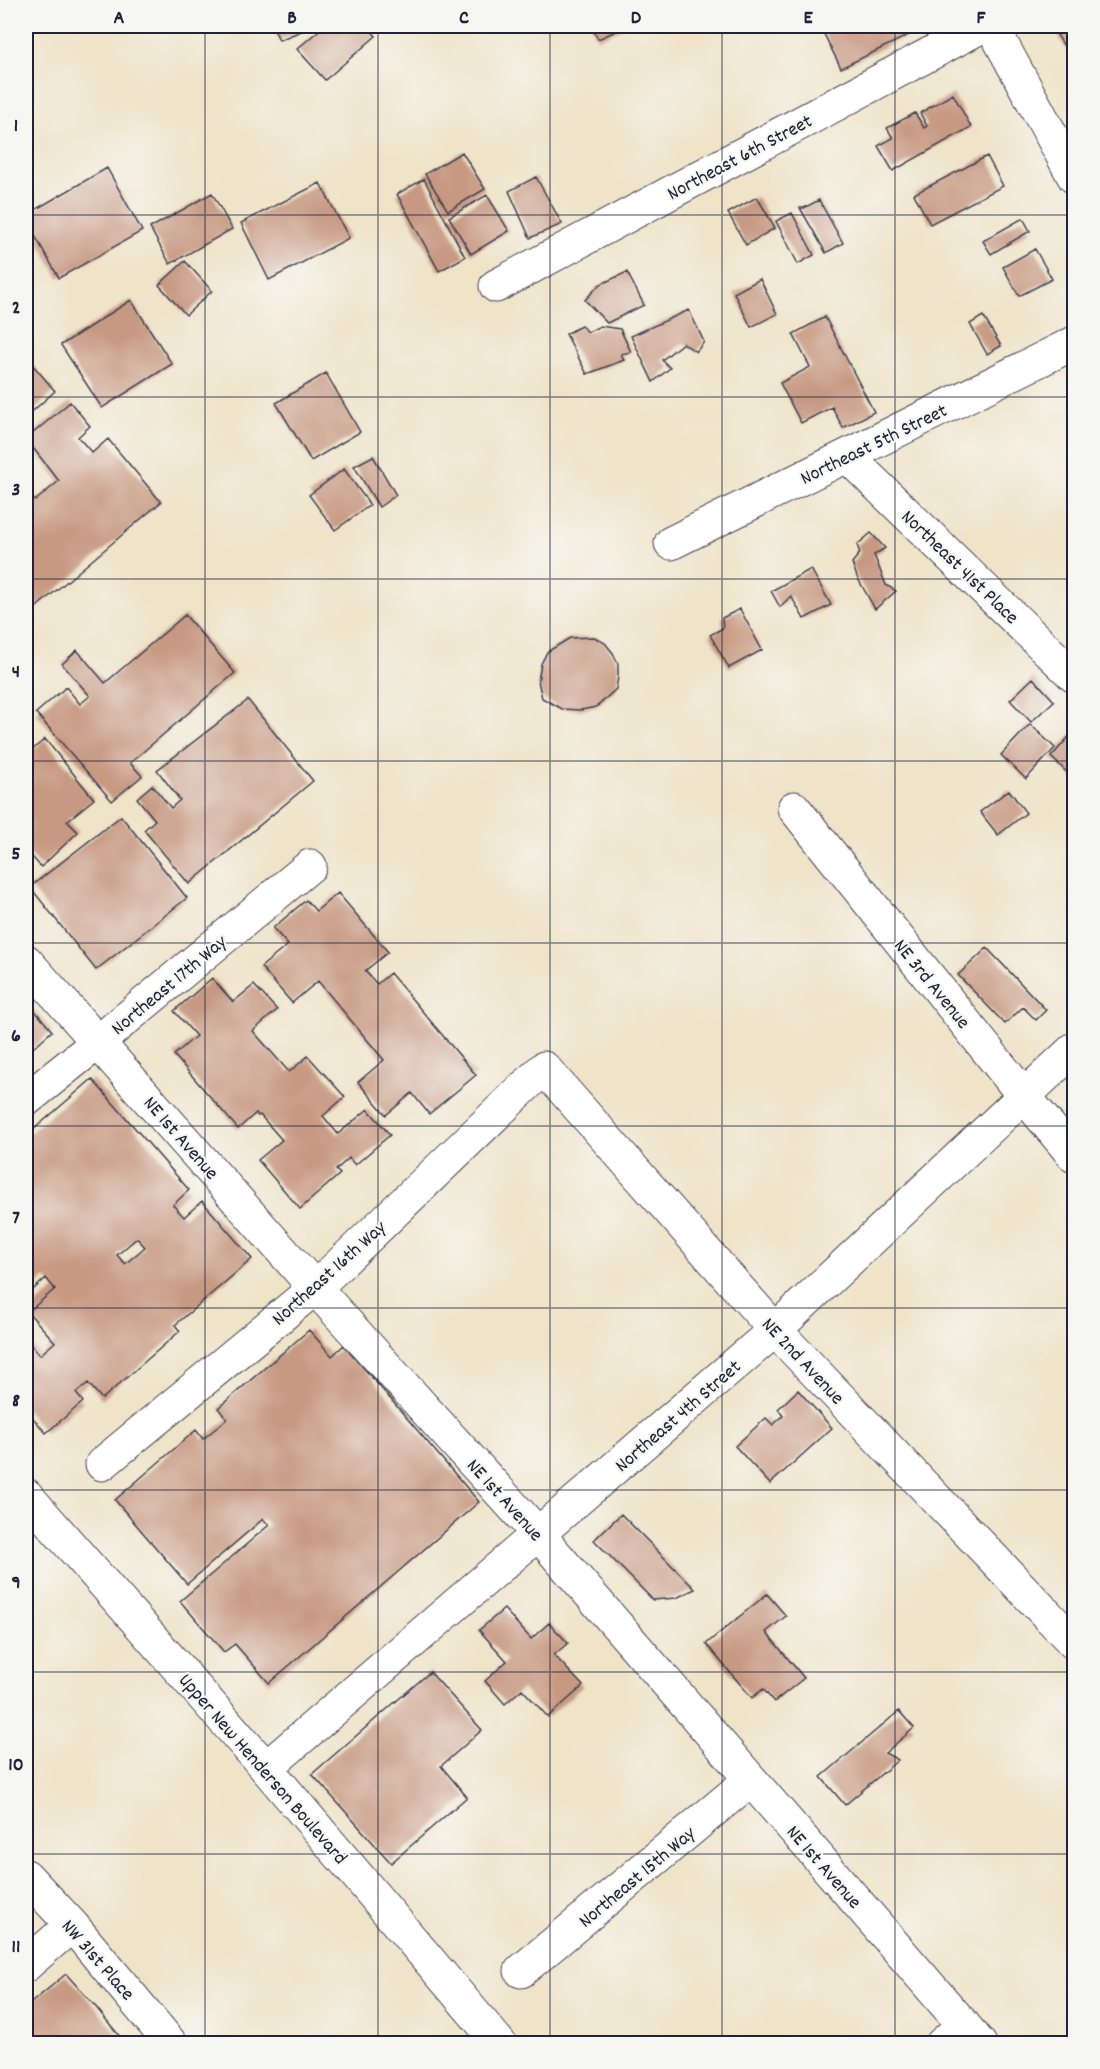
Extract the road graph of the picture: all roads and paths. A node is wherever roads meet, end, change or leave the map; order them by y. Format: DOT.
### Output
graph roads {
  1 [pos="982,26"];
  2 [pos="992,26"];
  3 [pos="1074,177"];
  4 [pos="496,286"];
  5 [pos="1074,343"];
  6 [pos="847,456"];
  7 [pos="671,543"];
  8 [pos="1074,676"];
  9 [pos="794,808"];
  10 [pos="310,866"];
  11 [pos="26,961"];
  12 [pos="98,1042"];
  13 [pos="1074,1048"];
  14 [pos="544,1068"];
  15 [pos="1024,1096"];
  16 [pos="26,1100"];
  17 [pos="1074,1156"];
  18 [pos="315,1288"];
  19 [pos="775,1330"];
  20 [pos="102,1464"];
  21 [pos="26,1495"];
  22 [pos="538,1534"];
  23 [pos="1074,1643"];
  24 [pos="266,1768"];
  25 [pos="750,1780"];
  26 [pos="26,1876"];
  27 [pos="72,1925"];
  28 [pos="26,1965"];
  29 [pos="521,1971"];
  30 [pos="962,2037"];
  31 [pos="171,2043"];
  32 [pos="500,2043"];
  1 -- 4 [label="street, Northeast 6th Street"];
  2 -- 3 [label="street"];
  5 -- 6 [label="street, Northeast 5th Street"];
  6 -- 7 [label="street, Northeast 5th Street"];
  6 -- 8 [label="street, Northeast 41st Place"];
  9 -- 15 [label="street, NE 3rd Avenue"];
  10 -- 12 [label="street, Northeast 17th Way"];
  11 -- 12 [label="street, NE 1st Avenue"];
  12 -- 16 [label="street, Northeast 17th Way"];
  12 -- 18 [label="street, NE 1st Avenue"];
  13 -- 15 [label="street, Northeast 4th Street"];
  14 -- 18 [label="street, Northeast 16th Way"];
  14 -- 19 [label="street, NE 2nd Avenue"];
  15 -- 17 [label="street, NE 3rd Avenue"];
  15 -- 19 [label="street, Northeast 4th Street"];
  18 -- 20 [label="street, Northeast 16th Way"];
  18 -- 22 [label="street, NE 1st Avenue"];
  19 -- 22 [label="street, Northeast 4th Street"];
  19 -- 23 [label="street, NE 2nd Avenue"];
  21 -- 24 [label="street, Upper New Henderson Boulevard"];
  22 -- 24 [label="street, Northeast 4th Street"];
  22 -- 25 [label="street, NE 1st Avenue"];
  24 -- 32 [label="street, Upper New Henderson Boulevard"];
  25 -- 29 [label="street, Northeast 15th Way"];
  25 -- 30 [label="street, NE 1st Avenue"];
  26 -- 27 [label="street, NW 31st Place"];
  27 -- 28 [label="street"];
  27 -- 31 [label="street, NW 31st Place"];
}
